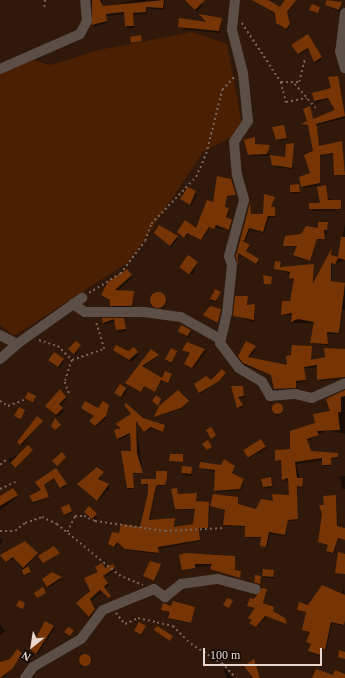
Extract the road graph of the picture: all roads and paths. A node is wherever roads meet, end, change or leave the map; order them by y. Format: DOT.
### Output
graph roads {
  1 [pos="45,0"];
  2 [pos="85,0"];
  3 [pos="234,5"];
  4 [pos="44,7"];
  5 [pos="345,13"];
  6 [pos="305,58"];
  7 [pos="240,65"];
  8 [pos="345,68"];
  9 [pos="0,69"];
  10 [pos="281,82"];
  11 [pos="295,84"];
  12 [pos="307,98"];
  13 [pos="318,110"];
  14 [pos="82,298"];
  15 [pos="74,304"];
  16 [pos="94,312"];
  17 [pos="0,335"];
  18 [pos="220,339"];
  19 [pos="32,342"];
  20 [pos="17,344"];
  21 [pos="0,360"];
  22 [pos="72,360"];
  23 [pos="345,383"];
  24 [pos="69,393"];
  25 [pos="24,400"];
  26 [pos="0,401"];
  27 [pos="7,459"];
  28 [pos="0,465"];
  29 [pos="15,482"];
  30 [pos="0,489"];
  31 [pos="225,528"];
  32 [pos="0,531"];
  33 [pos="67,532"];
  34 [pos="154,589"];
  35 [pos="256,589"];
  36 [pos="114,606"];
  37 [pos="25,678"];
  38 [pos="236,678"];
  1 -- 4 [label="path"];
  2 -- 9 [label="street"];
  3 -- 7 [label="street"];
  3 -- 10 [label="path"];
  5 -- 8 [label="street"];
  6 -- 11 [label="path"];
  7 -- 14 [label="path"];
  7 -- 18 [label="street"];
  10 -- 11 [label="path"];
  10 -- 12 [label="path"];
  11 -- 12 [label="path"];
  12 -- 13 [label="path"];
  14 -- 15 [label="street"];
  15 -- 16 [label="street"];
  15 -- 20 [label="street"];
  16 -- 18 [label="street"];
  16 -- 22 [label="path"];
  17 -- 20 [label="street"];
  18 -- 23 [label="street"];
  19 -- 22 [label="path"];
  20 -- 21 [label="street"];
  22 -- 24 [label="path"];
  25 -- 26 [label="path"];
  27 -- 28 [label="path"];
  29 -- 30 [label="path"];
  31 -- 33 [label="path"];
  32 -- 33 [label="path"];
  33 -- 34 [label="path"];
  34 -- 35 [label="street"];
  34 -- 36 [label="street"];
  36 -- 37 [label="street"];
  36 -- 38 [label="path"];
}
